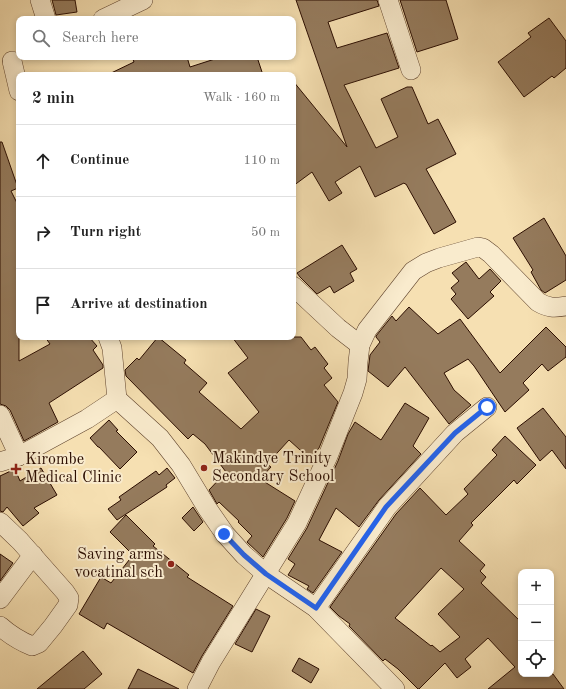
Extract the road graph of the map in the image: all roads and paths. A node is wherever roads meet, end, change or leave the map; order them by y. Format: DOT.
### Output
graph roads {
  1 [pos="40,0"];
  2 [pos="143,0"];
  3 [pos="388,0"];
  4 [pos="45,16"];
  5 [pos="109,16"];
  6 [pos="11,61"];
  7 [pos="411,70"];
  8 [pos="16,80"];
  9 [pos="296,289"];
  10 [pos="566,306"];
  11 [pos="109,340"];
  12 [pos="360,344"];
  13 [pos="117,399"];
  14 [pos="487,407"];
  15 [pos="0,415"];
  16 [pos="19,456"];
  17 [pos="0,462"];
  18 [pos="0,522"];
  19 [pos="33,556"];
  20 [pos="266,574"];
  21 [pos="0,599"];
  22 [pos="316,608"];
  23 [pos="0,626"];
  24 [pos="196,689"];
  25 [pos="396,689"];
  1 -- 4 [label="street"];
  2 -- 5 [label="street"];
  3 -- 7 [label="street"];
  6 -- 8 [label="street"];
  9 -- 12 [label="street"];
  10 -- 12 [label="street"];
  11 -- 13 [label="street"];
  12 -- 20 [label="street"];
  13 -- 16 [label="street"];
  13 -- 20 [label="street"];
  14 -- 22 [label="street"];
  15 -- 16 [label="street"];
  16 -- 17 [label="street"];
  18 -- 19 [label="street"];
  19 -- 21 [label="street"];
  19 -- 23 [label="street"];
  20 -- 22 [label="street"];
  20 -- 24 [label="street"];
  22 -- 25 [label="street"];
}
